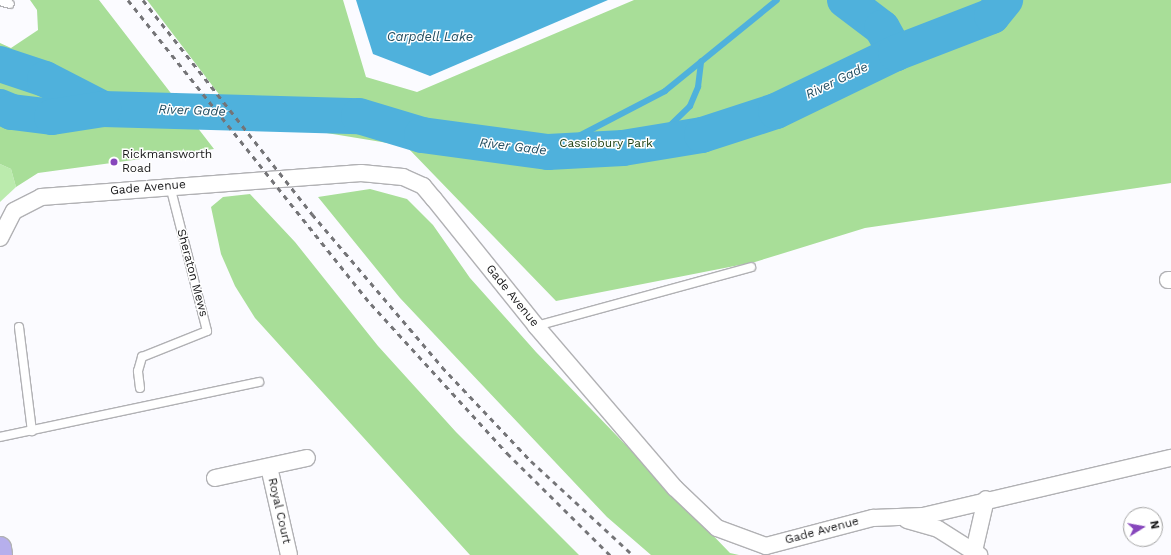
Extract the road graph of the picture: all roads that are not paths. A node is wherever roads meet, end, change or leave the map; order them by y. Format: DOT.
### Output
graph roads {
  1 [pos="0,1"];
  2 [pos="10,4"];
  3 [pos="170,186"];
  4 [pos="0,238"];
  5 [pos="751,267"];
  6 [pos="536,326"];
  7 [pos="20,327"];
  8 [pos="259,382"];
  9 [pos="140,388"];
  10 [pos="32,431"];
  11 [pos="0,437"];
  12 [pos="307,458"];
  13 [pos="1171,458"];
  14 [pos="270,467"];
  15 [pos="216,478"];
  16 [pos="986,499"];
  17 [pos="900,518"];
  18 [pos="0,548"];
  19 [pos="977,553"];
  20 [pos="1,555"];
  21 [pos="289,555"];
  1 -- 2 [label="lane"];
  3 -- 4 [label="street, Gade Avenue"];
  3 -- 6 [label="street, Gade Avenue"];
  3 -- 9 [label="lane, Sheraton Mews"];
  5 -- 6 [label="lane"];
  6 -- 17 [label="street, Gade Avenue"];
  7 -- 10 [label="lane"];
  8 -- 10 [label="lane"];
  10 -- 11 [label="lane"];
  12 -- 14 [label="street, Royal Court"];
  13 -- 16 [label="street, Gade Avenue"];
  14 -- 15 [label="street, Royal Court"];
  14 -- 21 [label="street, Royal Court"];
  16 -- 17 [label="street, Gade Avenue"];
  16 -- 19 [label="street"];
  17 -- 19 [label="street"];
  18 -- 20 [label="main road"];
}
